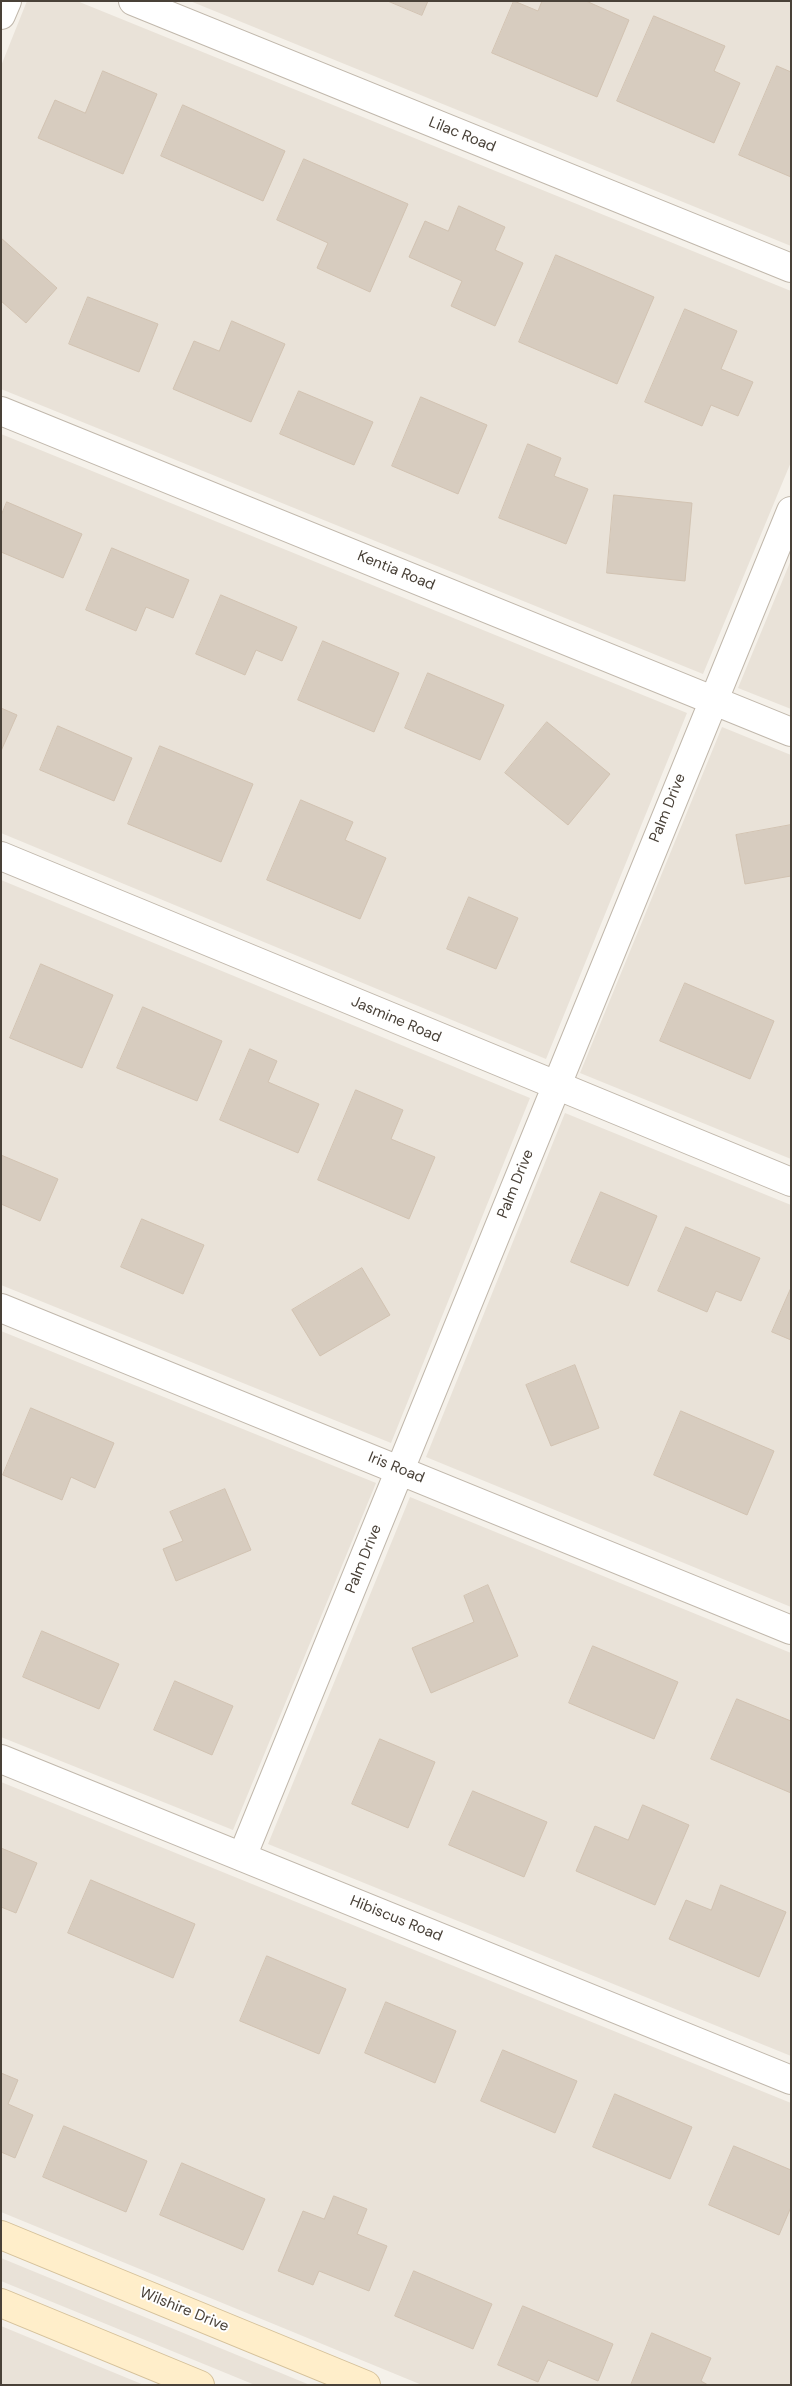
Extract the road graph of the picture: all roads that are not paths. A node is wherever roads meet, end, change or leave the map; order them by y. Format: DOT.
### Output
graph roads {
  1 [pos="7,1"];
  2 [pos="133,1"];
  3 [pos="1,15"];
  4 [pos="791,268"];
  5 [pos="1,411"];
  6 [pos="791,511"];
  7 [pos="713,700"];
  8 [pos="791,732"];
  9 [pos="1,856"];
  10 [pos="555,1086"];
  11 [pos="791,1182"];
  12 [pos="1,1308"];
  13 [pos="401,1470"];
  14 [pos="791,1630"];
  15 [pos="1,1759"];
  16 [pos="242,1857"];
  17 [pos="791,2080"];
  18 [pos="1,2235"];
  19 [pos="1,2303"];
  20 [pos="200,2385"];
  21 [pos="366,2385"];
  1 -- 3 [label="street"];
  2 -- 4 [label="street, Lilac Road"];
  5 -- 7 [label="street, Kentia Road"];
  6 -- 7 [label="street, Palm Drive"];
  7 -- 8 [label="street, Kentia Road"];
  7 -- 10 [label="street, Palm Drive"];
  9 -- 10 [label="street, Jasmine Road"];
  10 -- 11 [label="street, Jasmine Road"];
  10 -- 13 [label="street, Palm Drive"];
  12 -- 13 [label="street, Iris Road"];
  13 -- 14 [label="street, Iris Road"];
  13 -- 16 [label="street, Palm Drive"];
  15 -- 16 [label="street, Hibiscus Road"];
  16 -- 17 [label="street, Hibiscus Road"];
  18 -- 21 [label="street, Wilshire Drive"];
  19 -- 20 [label="street"];
}
